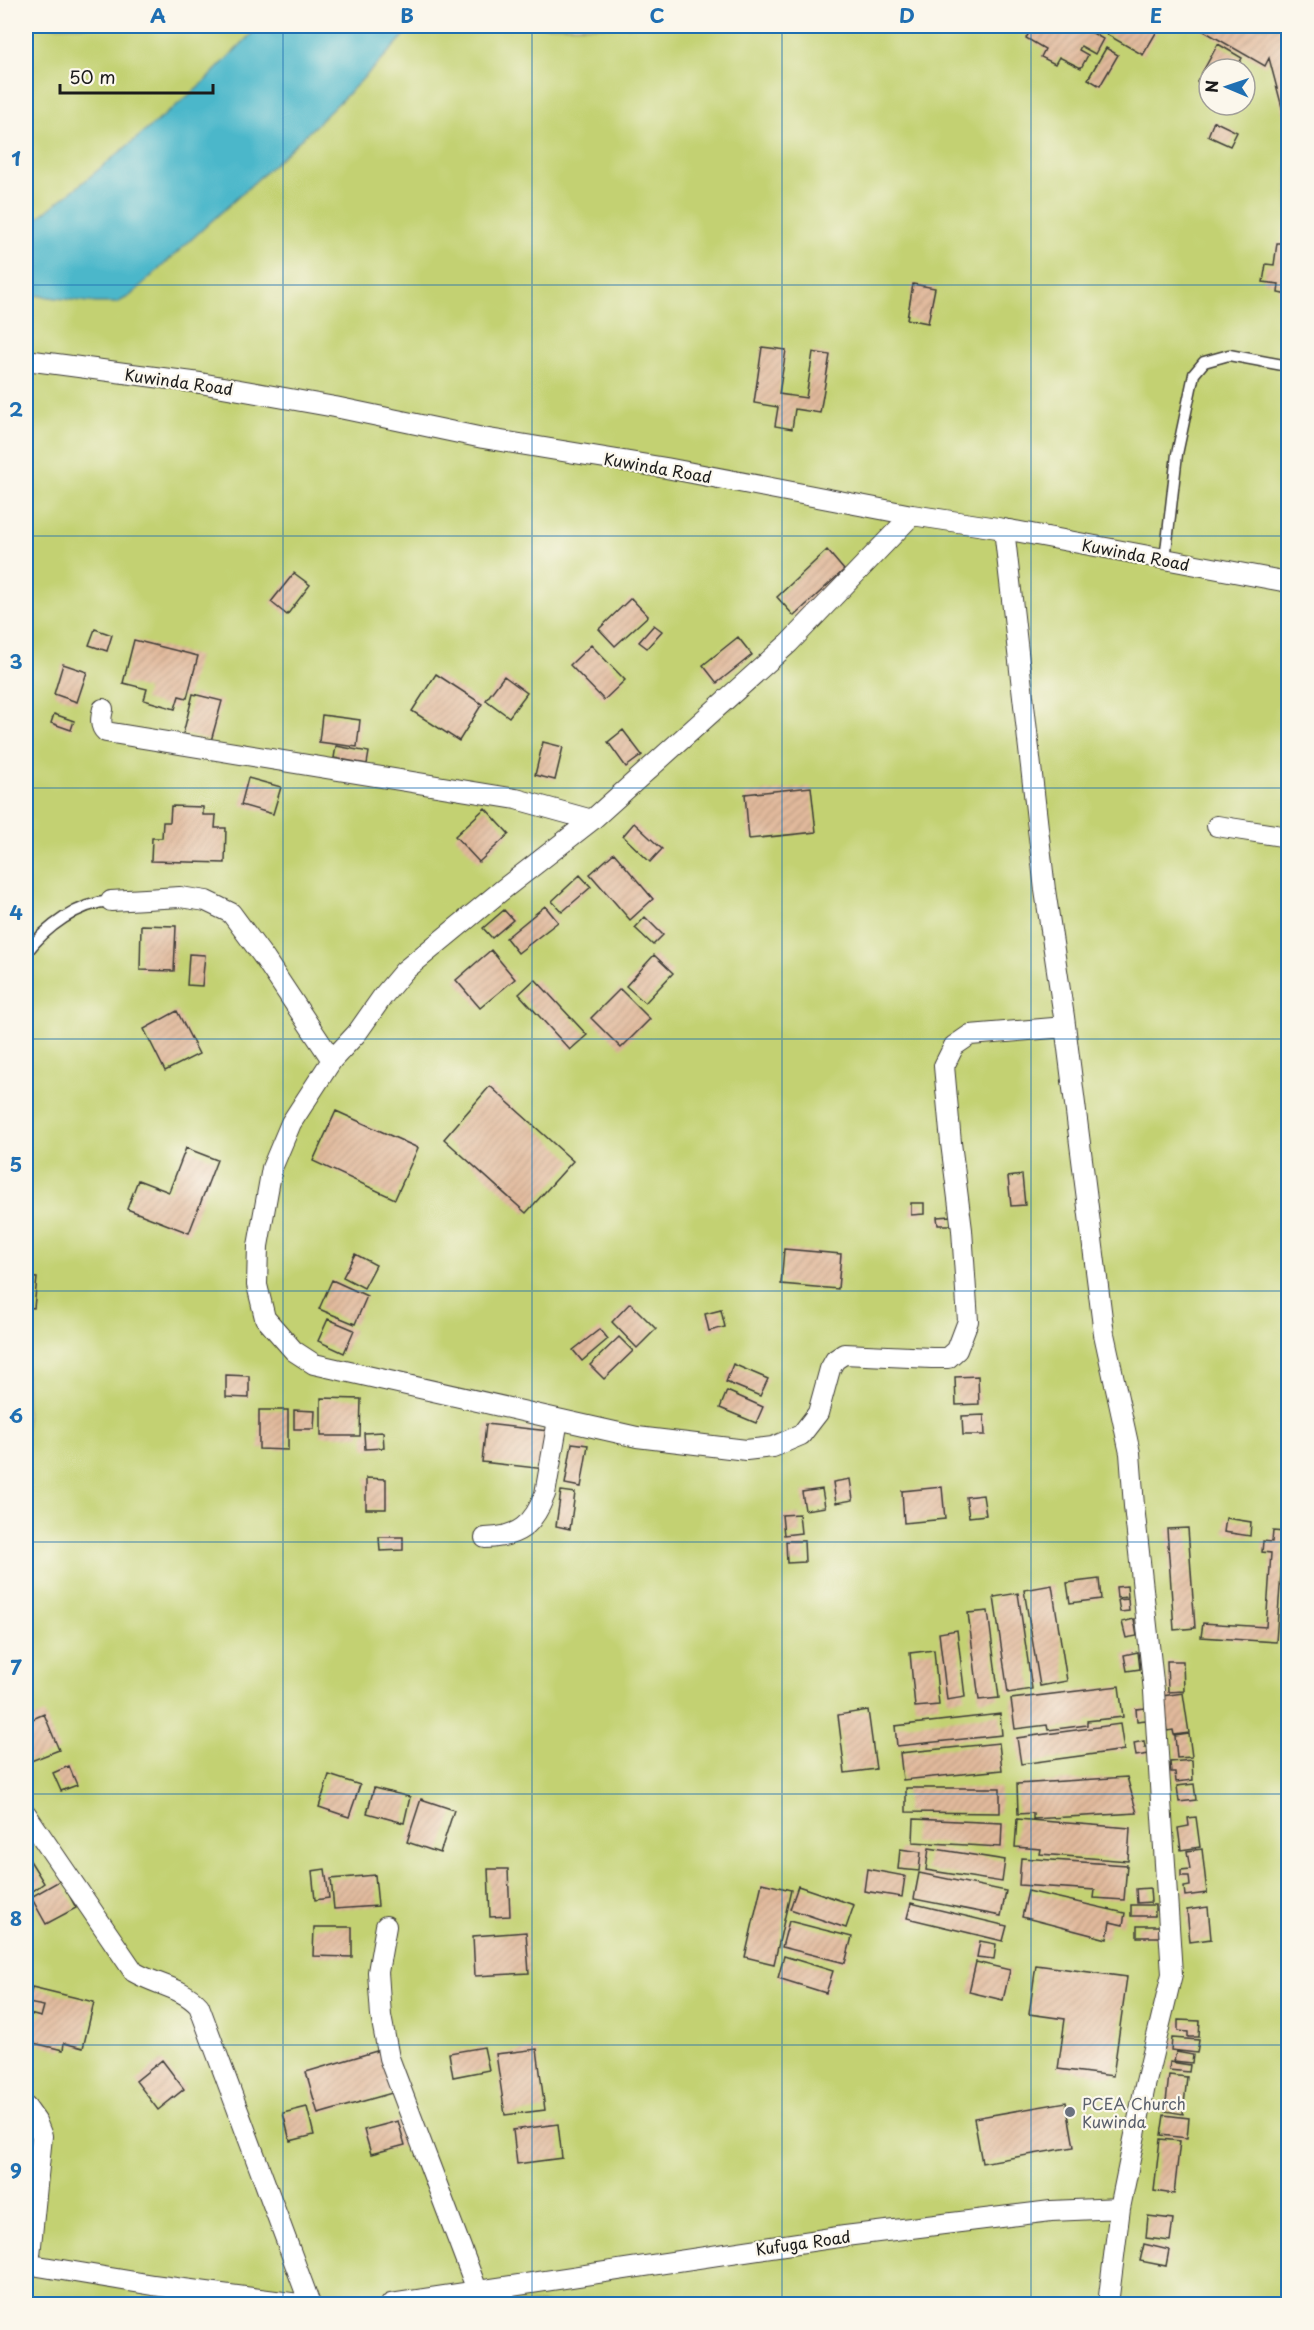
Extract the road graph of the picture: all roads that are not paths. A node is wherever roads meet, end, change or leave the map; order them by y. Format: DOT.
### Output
graph roads {
  1 [pos="26,360"];
  2 [pos="1288,366"];
  3 [pos="912,515"];
  4 [pos="1004,529"];
  5 [pos="1164,560"];
  6 [pos="1288,582"];
  7 [pos="103,709"];
  8 [pos="592,820"];
  9 [pos="1217,826"];
  10 [pos="1288,837"];
  11 [pos="111,901"];
  12 [pos="26,953"];
  13 [pos="1065,1027"];
  14 [pos="332,1060"];
  15 [pos="558,1420"];
  16 [pos="485,1538"];
  17 [pos="29,1825"];
  18 [pos="386,1926"];
  19 [pos="26,2107"];
  20 [pos="1120,2208"];
  21 [pos="27,2264"];
  22 [pos="477,2290"];
  23 [pos="299,2304"];
  24 [pos="310,2304"];
  25 [pos="391,2304"];
  26 [pos="1108,2304"];
  1 -- 3 [label="street, Kuwinda Road"];
  2 -- 5 [label="lane"];
  3 -- 4 [label="street, Kuwinda Road"];
  3 -- 8 [label="street"];
  4 -- 5 [label="street, Kuwinda Road"];
  4 -- 13 [label="street"];
  5 -- 6 [label="street, Kuwinda Road"];
  7 -- 8 [label="street"];
  8 -- 14 [label="street"];
  9 -- 10 [label="street"];
  11 -- 12 [label="lane"];
  11 -- 14 [label="street"];
  13 -- 15 [label="street"];
  13 -- 20 [label="street"];
  14 -- 15 [label="street"];
  15 -- 16 [label="street"];
  17 -- 24 [label="street"];
  18 -- 22 [label="street"];
  19 -- 21 [label="street"];
  20 -- 22 [label="street, Kufuga Road"];
  20 -- 26 [label="street"];
  21 -- 23 [label="street"];
  22 -- 25 [label="street, Kufuga Road"];
}
